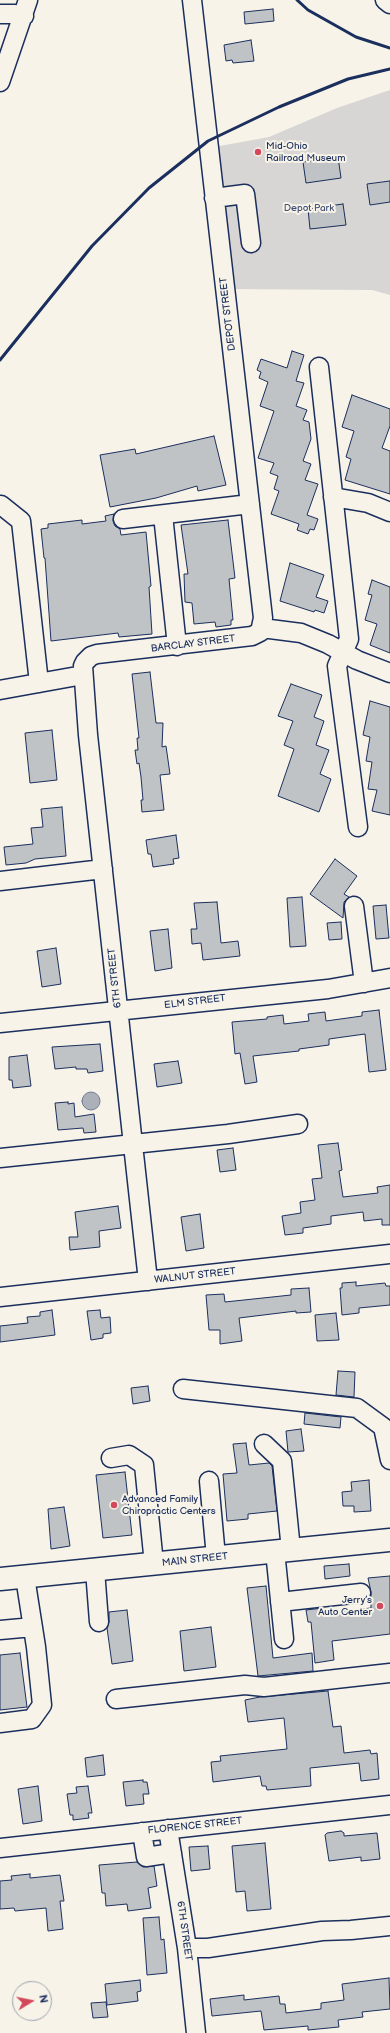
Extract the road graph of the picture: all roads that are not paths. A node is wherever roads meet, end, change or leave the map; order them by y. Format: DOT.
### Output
graph roads {
  1 [pos="192,0"];
  2 [pos="385,0"];
  3 [pos="390,4"];
  4 [pos="26,8"];
  5 [pos="0,14"];
  6 [pos="5,52"];
  7 [pos="0,82"];
  8 [pos="214,198"];
  9 [pos="251,243"];
  10 [pos="319,367"];
  11 [pos="333,496"];
  12 [pos="250,504"];
  13 [pos="1,505"];
  14 [pos="390,512"];
  15 [pos="163,514"];
  16 [pos="123,519"];
  17 [pos="262,628"];
  18 [pos="178,646"];
  19 [pos="342,652"];
  20 [pos="390,673"];
  21 [pos="83,676"];
  22 [pos="40,683"];
  23 [pos="0,690"];
  24 [pos="358,827"];
  25 [pos="104,869"];
  26 [pos="0,881"];
  27 [pos="354,906"];
  28 [pos="390,978"];
  29 [pos="364,983"];
  30 [pos="118,1011"];
  31 [pos="0,1023"];
  32 [pos="298,1124"];
  33 [pos="133,1144"];
  34 [pos="0,1158"];
  35 [pos="390,1254"];
  36 [pos="148,1281"];
  37 [pos="0,1297"];
  38 [pos="183,1389"];
  39 [pos="264,1444"];
  40 [pos="111,1458"];
  41 [pos="390,1460"];
  42 [pos="209,1481"];
  43 [pos="390,1540"];
  44 [pos="283,1551"];
  45 [pos="216,1557"];
  46 [pos="154,1564"];
  47 [pos="95,1570"];
  48 [pos="25,1577"];
  49 [pos="0,1579"];
  50 [pos="361,1593"];
  51 [pos="280,1602"];
  52 [pos="99,1622"];
  53 [pos="32,1627"];
  54 [pos="0,1630"];
  55 [pos="284,1639"];
  56 [pos="390,1673"];
  57 [pos="116,1699"];
  58 [pos="0,1723"];
  59 [pos="390,1805"];
  60 [pos="168,1829"];
  61 [pos="142,1832"];
  62 [pos="0,1848"];
  63 [pos="172,1853"];
  64 [pos="390,1926"];
  65 [pos="187,1948"];
  66 [pos="196,2033"];
  1 -- 8 [label="street, DEPOT STREET"];
  2 -- 3 [label="street"];
  4 -- 5 [label="street"];
  4 -- 6 [label="street"];
  6 -- 7 [label="street"];
  8 -- 9 [label="street"];
  8 -- 12 [label="street, DEPOT STREET"];
  10 -- 11 [label="street"];
  11 -- 14 [label="street"];
  11 -- 19 [label="street"];
  12 -- 15 [label="street"];
  12 -- 17 [label="street, DEPOT STREET"];
  13 -- 22 [label="street"];
  15 -- 16 [label="street"];
  15 -- 18 [label="street"];
  17 -- 18 [label="street, BARCLAY STREET"];
  17 -- 19 [label="street"];
  18 -- 21 [label="street, BARCLAY STREET"];
  19 -- 20 [label="street"];
  19 -- 24 [label="street"];
  21 -- 22 [label="street"];
  21 -- 25 [label="street, 6TH STREET"];
  22 -- 23 [label="street"];
  25 -- 26 [label="street"];
  25 -- 30 [label="street, 6TH STREET"];
  27 -- 29 [label="street"];
  28 -- 29 [label="street, ELM STREET"];
  29 -- 30 [label="street, ELM STREET"];
  30 -- 31 [label="street, ELM STREET"];
  30 -- 33 [label="street, 6TH STREET"];
  32 -- 33 [label="street"];
  33 -- 34 [label="street"];
  33 -- 36 [label="street, 6TH STREET"];
  35 -- 36 [label="street, WALNUT STREET"];
  36 -- 37 [label="street, WALNUT STREET"];
  38 -- 41 [label="street"];
  39 -- 44 [label="street"];
  40 -- 46 [label="street"];
  42 -- 45 [label="street"];
  43 -- 44 [label="main road, MAIN STREET"];
  44 -- 45 [label="main road, MAIN STREET"];
  44 -- 51 [label="street"];
  45 -- 46 [label="main road, MAIN STREET"];
  46 -- 47 [label="main road, MAIN STREET"];
  47 -- 48 [label="main road, MAIN STREET"];
  47 -- 52 [label="street"];
  48 -- 49 [label="main road, MAIN STREET"];
  48 -- 53 [label="street"];
  50 -- 51 [label="street"];
  51 -- 55 [label="street"];
  53 -- 54 [label="street"];
  53 -- 58 [label="street"];
  56 -- 57 [label="street"];
  59 -- 60 [label="street, FLORENCE STREET"];
  60 -- 61 [label="street, FLORENCE STREET"];
  60 -- 63 [label="street, 6TH STREET"];
  61 -- 62 [label="street, FLORENCE STREET"];
  61 -- 63 [label="street"];
  63 -- 65 [label="street, 6TH STREET"];
  64 -- 65 [label="street"];
  65 -- 66 [label="street, 6TH STREET"];
}
